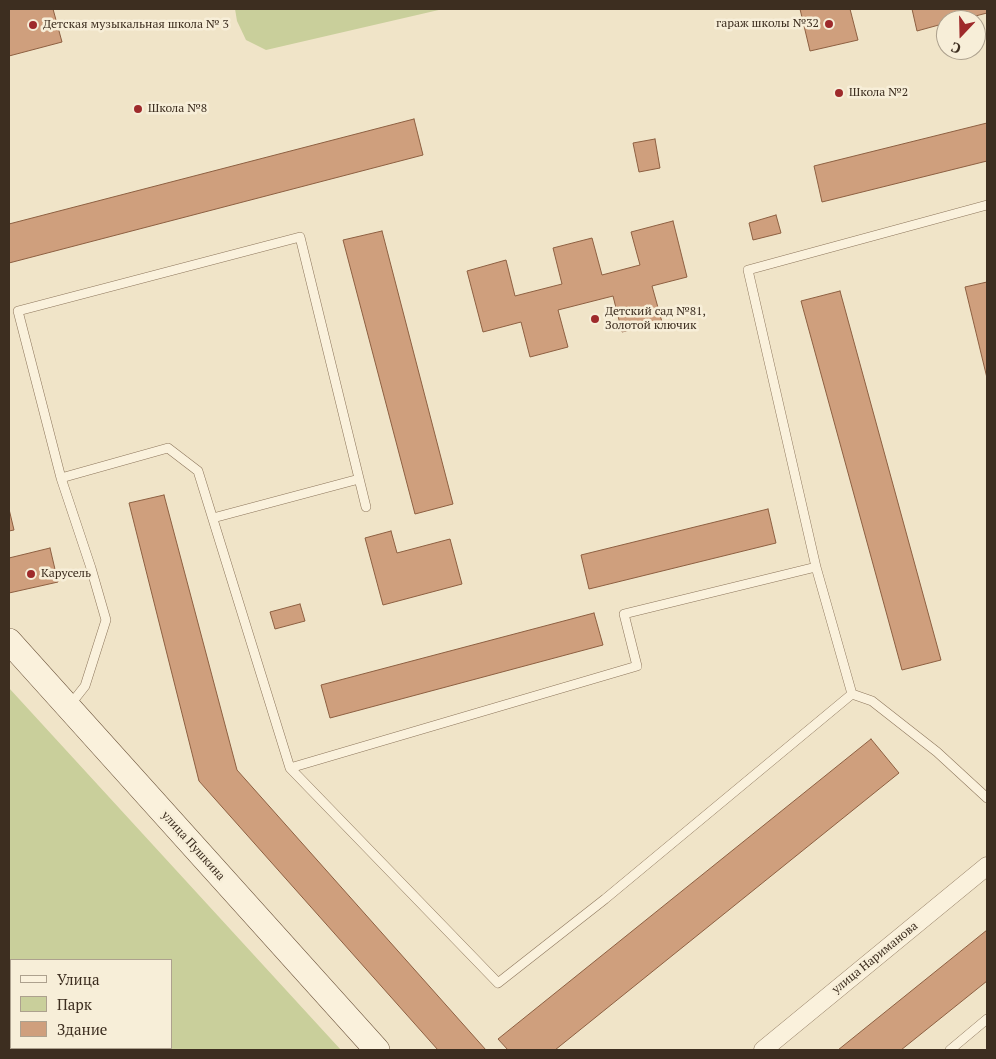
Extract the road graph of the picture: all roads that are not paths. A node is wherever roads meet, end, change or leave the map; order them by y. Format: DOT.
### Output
graph roads {
  1 [pos="987,205"];
  2 [pos="60,478"];
  3 [pos="359,479"];
  4 [pos="366,507"];
  5 [pos="212,518"];
  6 [pos="816,567"];
  7 [pos="9,641"];
  8 [pos="852,694"];
  9 [pos="69,707"];
  10 [pos="290,768"];
  11 [pos="987,798"];
  12 [pos="987,866"];
  13 [pos="987,1019"];
  14 [pos="377,1050"];
  15 [pos="763,1050"];
  16 [pos="950,1050"];
  1 -- 6 [label="lane"];
  2 -- 3 [label="lane"];
  2 -- 5 [label="lane"];
  2 -- 9 [label="lane"];
  3 -- 4 [label="lane"];
  3 -- 5 [label="lane"];
  5 -- 10 [label="lane"];
  6 -- 8 [label="lane"];
  6 -- 10 [label="lane"];
  7 -- 9 [label="street, улица Пушкина"];
  8 -- 10 [label="lane"];
  8 -- 11 [label="lane"];
  9 -- 14 [label="street, улица Пушкина"];
  12 -- 15 [label="street, улица Нариманова"];
  13 -- 16 [label="lane"];
}
